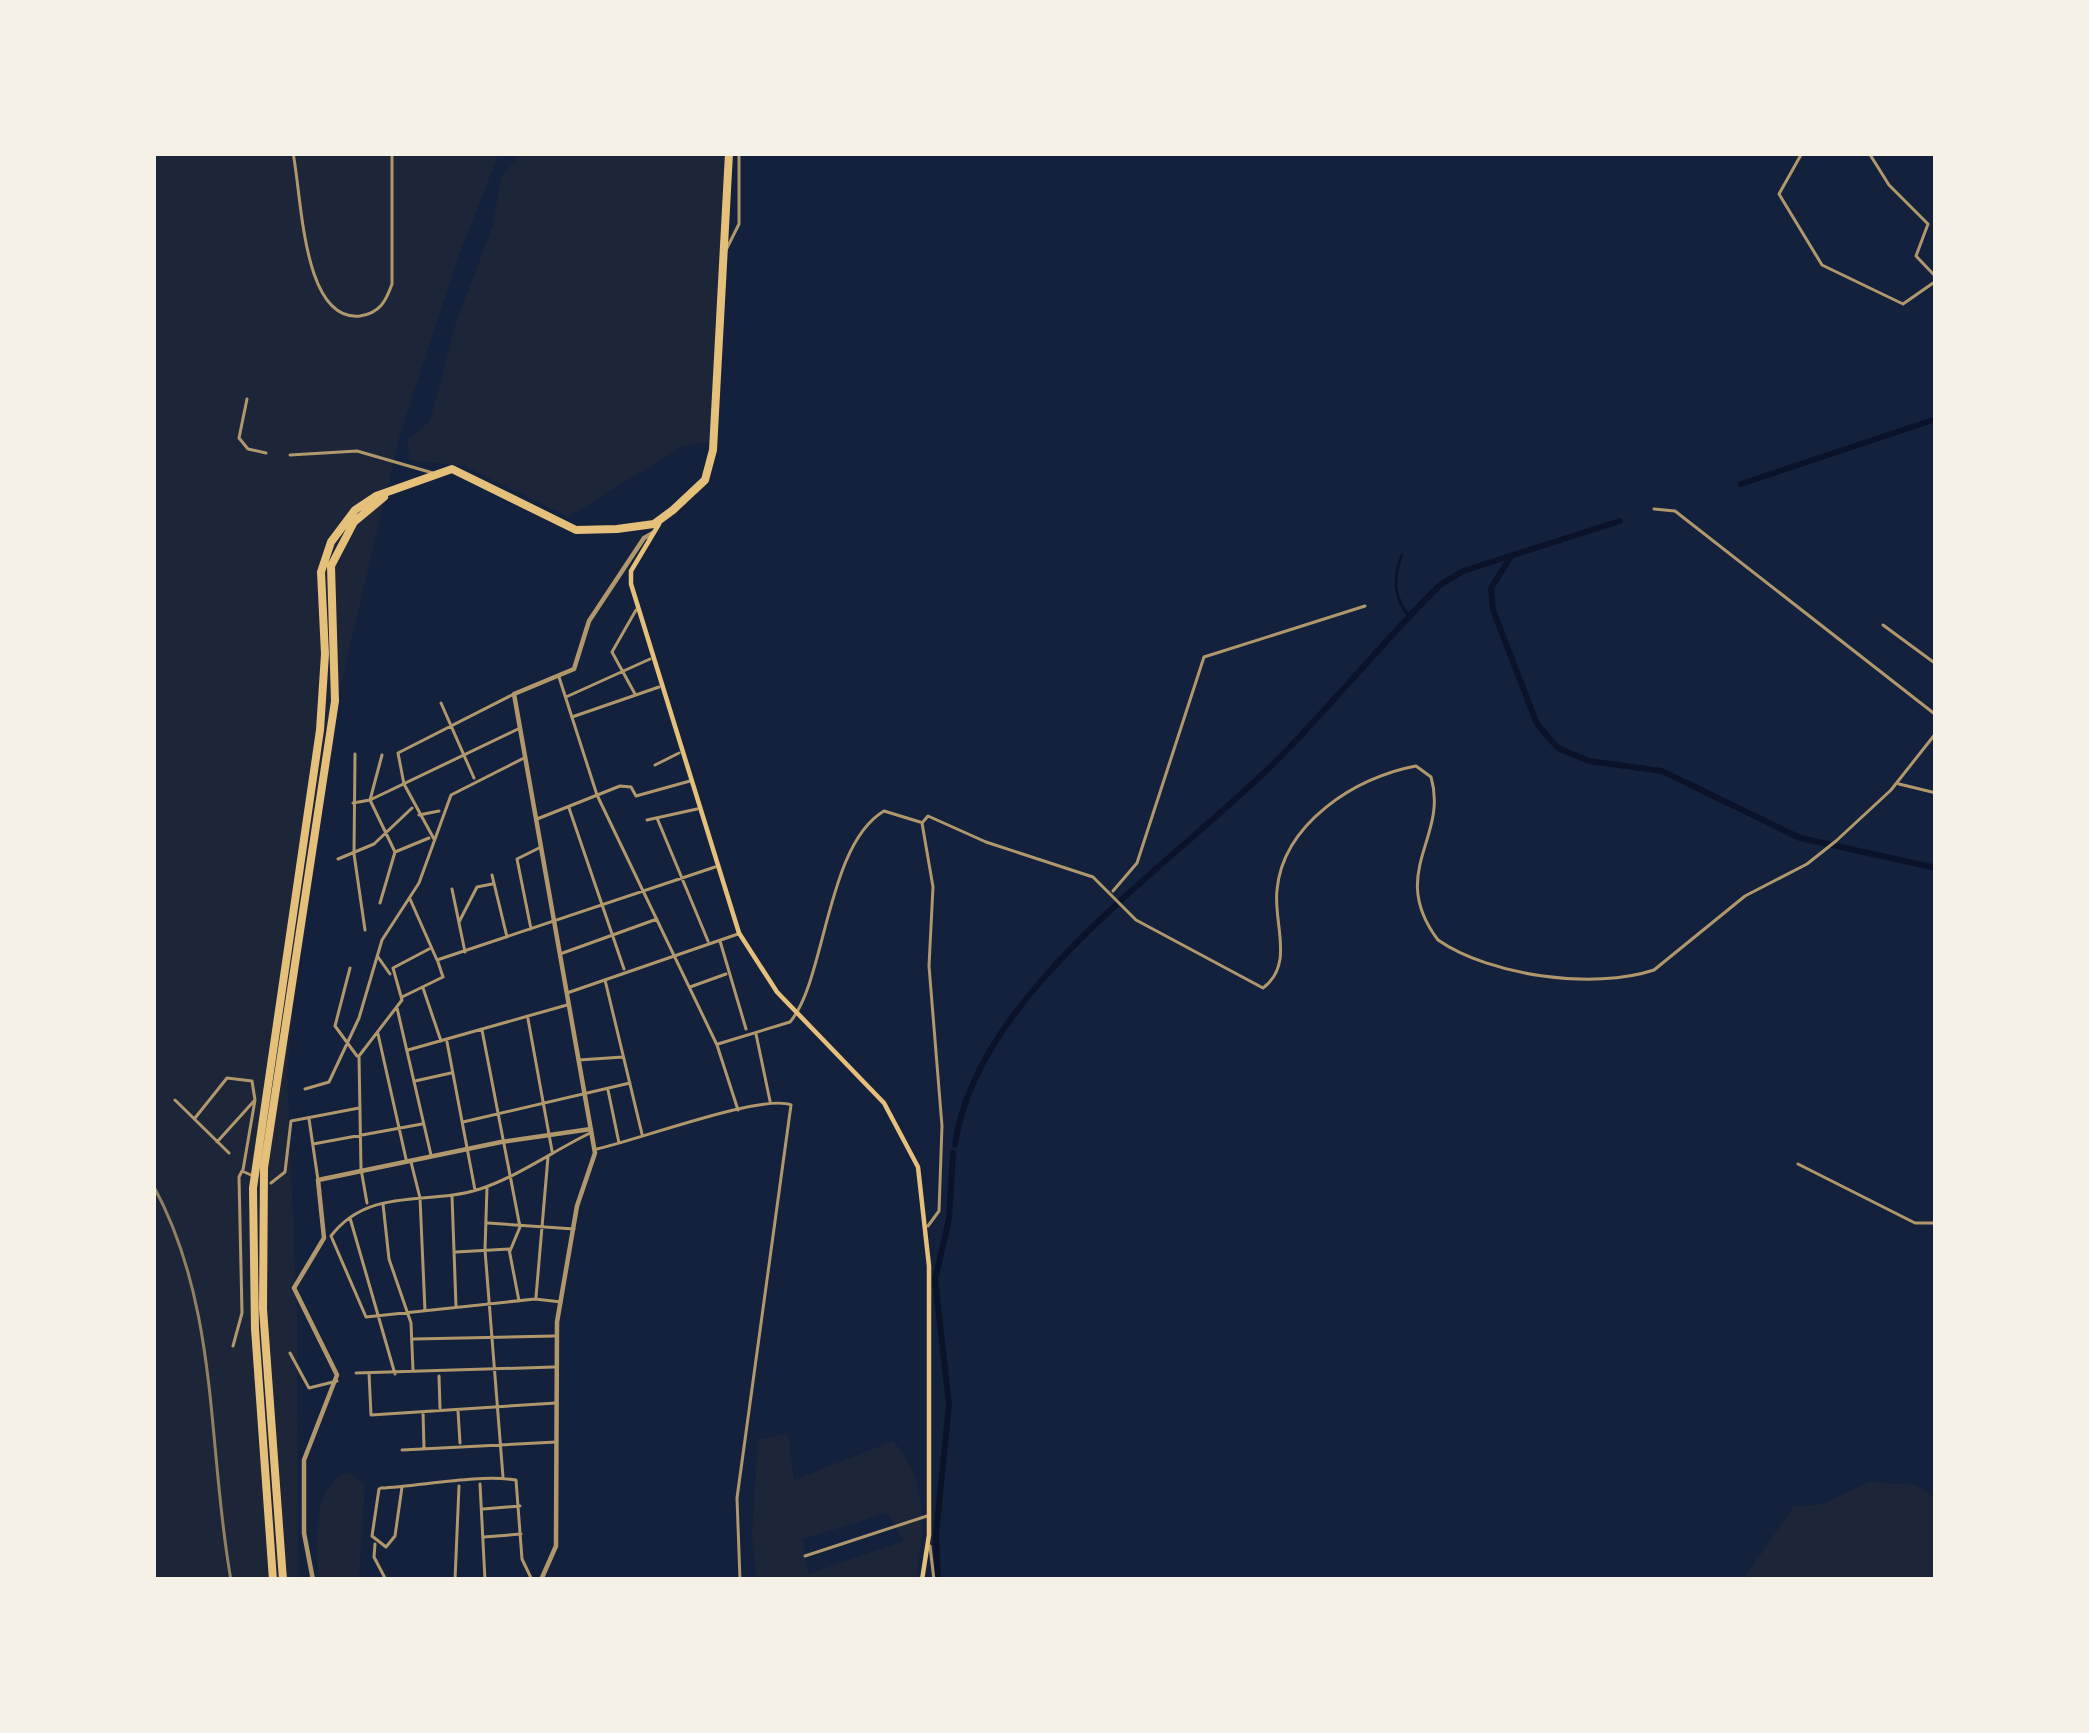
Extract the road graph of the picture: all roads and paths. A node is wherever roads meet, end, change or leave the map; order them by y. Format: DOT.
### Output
graph roads {
  1 [pos="293,153"];
  2 [pos="392,153"];
  3 [pos="729,153"];
  4 [pos="739,153"];
  5 [pos="1802,153"];
  6 [pos="1870,154"];
  7 [pos="726,251"];
  8 [pos="1936,279"];
  9 [pos="247,399"];
  10 [pos="266,453"];
  11 [pos="290,455"];
  12 [pos="434,474"];
  13 [pos="396,490"];
  14 [pos="1654,509"];
  15 [pos="662,519"];
  16 [pos="653,533"];
  17 [pos="1365,605"];
  18 [pos="637,610"];
  19 [pos="1883,625"];
  20 [pos="652,658"];
  21 [pos="1936,664"];
  22 [pos="622,674"];
  23 [pos="559,676"];
  24 [pos="660,687"];
  25 [pos="514,694"];
  26 [pos="635,694"];
  27 [pos="566,697"];
  28 [pos="440,703"];
  29 [pos="1936,715"];
  30 [pos="572,717"];
  31 [pos="449,725"];
  32 [pos="520,728"];
  33 [pos="1936,733"];
  34 [pos="681,752"];
  35 [pos="355,754"];
  36 [pos="382,755"];
  37 [pos="462,756"];
  38 [pos="526,758"];
  39 [pos="655,765"];
  40 [pos="475,779"];
  41 [pos="690,781"];
  42 [pos="1897,783"];
  43 [pos="404,784"];
  44 [pos="1936,794"];
  45 [pos="596,795"];
  46 [pos="370,800"];
  47 [pos="353,803"];
  48 [pos="414,807"];
  49 [pos="569,808"];
  50 [pos="699,808"];
  51 [pos="443,811"];
  52 [pos="417,815"];
  53 [pos="658,818"];
  54 [pos="536,819"];
  55 [pos="647,820"];
  56 [pos="922,823"];
  57 [pos="388,830"];
  58 [pos="432,838"];
  59 [pos="541,847"];
  60 [pos="395,852"];
  61 [pos="354,854"];
  62 [pos="338,859"];
  63 [pos="716,866"];
  64 [pos="492,875"];
  65 [pos="684,877"];
  66 [pos="494,884"];
  67 [pos="452,890"];
  68 [pos="647,890"];
  69 [pos="1112,891"];
  70 [pos="410,898"];
  71 [pos="380,903"];
  72 [pos="602,905"];
  73 [pos="658,918"];
  74 [pos="555,923"];
  75 [pos="458,924"];
  76 [pos="365,930"];
  77 [pos="531,931"];
  78 [pos="739,933"];
  79 [pos="611,934"];
  80 [pos="507,939"];
  81 [pos="719,939"];
  82 [pos="708,943"];
  83 [pos="430,949"];
  84 [pos="465,952"];
  85 [pos="560,954"];
  86 [pos="672,954"];
  87 [pos="377,956"];
  88 [pos="437,960"];
  89 [pos="350,968"];
  90 [pos="625,971"];
  91 [pos="728,973"];
  92 [pos="390,974"];
  93 [pos="605,979"];
  94 [pos="422,986"];
  95 [pos="689,987"];
  96 [pos="567,993"];
  97 [pos="402,997"];
  98 [pos="569,1004"];
  99 [pos="397,1008"];
  100 [pos="528,1017"];
  101 [pos="377,1030"];
  102 [pos="482,1030"];
  103 [pos="752,1031"];
  104 [pos="444,1041"];
  105 [pos="350,1044"];
  106 [pos="717,1045"];
  107 [pos="408,1050"];
  108 [pos="359,1056"];
  109 [pos="625,1057"];
  110 [pos="579,1060"];
  111 [pos="453,1072"];
  112 [pos="415,1081"];
  113 [pos="630,1083"];
  114 [pos="607,1088"];
  115 [pos="305,1089"];
  116 [pos="585,1093"];
  117 [pos="175,1100"];
  118 [pos="255,1100"];
  119 [pos="543,1103"];
  120 [pos="770,1104"];
  121 [pos="359,1108"];
  122 [pos="738,1110"];
  123 [pos="496,1114"];
  124 [pos="195,1118"];
  125 [pos="309,1118"];
  126 [pos="463,1122"];
  127 [pos="424,1124"];
  128 [pos="399,1126"];
  129 [pos="361,1131"];
  130 [pos="592,1131"];
  131 [pos="548,1133"];
  132 [pos="643,1136"];
  133 [pos="218,1142"];
  134 [pos="501,1142"];
  135 [pos="619,1143"];
  136 [pos="313,1144"];
  137 [pos="467,1149"];
  138 [pos="595,1149"];
  139 [pos="229,1153"];
  140 [pos="550,1153"];
  141 [pos="431,1155"];
  142 [pos="409,1161"];
  143 [pos="1798,1164"];
  144 [pos="361,1169"];
  145 [pos="242,1171"];
  146 [pos="507,1174"];
  147 [pos="250,1175"];
  148 [pos="318,1180"];
  149 [pos="271,1183"];
  150 [pos="487,1187"];
  151 [pos="475,1190"];
  152 [pos="452,1194"];
  153 [pos="419,1198"];
  154 [pos="382,1202"];
  155 [pos="368,1207"];
  156 [pos="350,1216"];
  157 [pos="487,1222"];
  158 [pos="1936,1223"];
  159 [pos="518,1225"];
  160 [pos="928,1226"];
  161 [pos="543,1227"];
  162 [pos="574,1229"];
  163 [pos="485,1250"];
  164 [pos="510,1251"];
  165 [pos="454,1252"];
  166 [pos="535,1299"];
  167 [pos="519,1301"];
  168 [pos="561,1302"];
  169 [pos="490,1306"];
  170 [pos="456,1308"];
  171 [pos="425,1311"];
  172 [pos="408,1312"];
  173 [pos="380,1316"];
  174 [pos="555,1336"];
  175 [pos="494,1338"];
  176 [pos="414,1339"];
  177 [pos="232,1346"];
  178 [pos="290,1352"];
  179 [pos="554,1367"];
  180 [pos="495,1372"];
  181 [pos="356,1373"];
  182 [pos="369,1373"];
  183 [pos="413,1373"];
  184 [pos="395,1374"];
  185 [pos="440,1374"];
  186 [pos="337,1381"];
  187 [pos="558,1403"];
  188 [pos="497,1408"];
  189 [pos="440,1409"];
  190 [pos="458,1409"];
  191 [pos="423,1410"];
  192 [pos="558,1442"];
  193 [pos="500,1445"];
  194 [pos="460,1447"];
  195 [pos="424,1448"];
  196 [pos="403,1450"];
  197 [pos="503,1478"];
  198 [pos="479,1483"];
  199 [pos="460,1484"];
  200 [pos="402,1487"];
  201 [pos="520,1506"];
  202 [pos="481,1509"];
  203 [pos="928,1516"];
  204 [pos="520,1534"];
  205 [pos="482,1537"];
  206 [pos="928,1538"];
  207 [pos="376,1543"];
  208 [pos="805,1556"];
  209 [pos="273,1580"];
  210 [pos="283,1580"];
  211 [pos="314,1580"];
  212 [pos="386,1580"];
  213 [pos="455,1580"];
  214 [pos="485,1580"];
  215 [pos="532,1580"];
  216 [pos="541,1580"];
  217 [pos="740,1580"];
  218 [pos="922,1580"];
  219 [pos="934,1580"];
  1 -- 2 [label="street"];
  3 -- 7 [label="highway"];
  4 -- 7 [label="street"];
  5 -- 8 [label="street"];
  6 -- 8 [label="street"];
  7 -- 15 [label="highway"];
  9 -- 10 [label="street"];
  11 -- 12 [label="street"];
  12 -- 13 [label="highway"];
  12 -- 15 [label="highway"];
  13 -- 209 [label="highway"];
  13 -- 210 [label="highway"];
  14 -- 29 [label="street"];
  15 -- 16 [label="main road"];
  16 -- 18 [label="main road"];
  16 -- 23 [label="street"];
  17 -- 69 [label="street"];
  18 -- 20 [label="main road"];
  18 -- 22 [label="street"];
  19 -- 21 [label="street"];
  20 -- 22 [label="street"];
  20 -- 24 [label="main road"];
  22 -- 26 [label="street"];
  22 -- 27 [label="street"];
  23 -- 25 [label="street"];
  23 -- 27 [label="street"];
  24 -- 26 [label="street"];
  24 -- 34 [label="main road"];
  25 -- 31 [label="street"];
  25 -- 32 [label="street"];
  26 -- 30 [label="street"];
  27 -- 30 [label="street"];
  28 -- 31 [label="street"];
  30 -- 45 [label="street"];
  31 -- 37 [label="street"];
  31 -- 43 [label="street"];
  32 -- 37 [label="street"];
  32 -- 38 [label="street"];
  33 -- 42 [label="street"];
  34 -- 39 [label="street"];
  34 -- 41 [label="main road"];
  35 -- 47 [label="street"];
  36 -- 46 [label="street"];
  37 -- 40 [label="street"];
  37 -- 43 [label="street"];
  38 -- 40 [label="street"];
  38 -- 54 [label="street"];
  40 -- 51 [label="street"];
  41 -- 45 [label="street"];
  41 -- 50 [label="main road"];
  42 -- 44 [label="street"];
  42 -- 69 [label="street"];
  43 -- 46 [label="street"];
  43 -- 48 [label="street"];
  45 -- 49 [label="street"];
  45 -- 68 [label="street"];
  46 -- 47 [label="street"];
  46 -- 57 [label="street"];
  47 -- 61 [label="street"];
  48 -- 52 [label="street"];
  48 -- 57 [label="street"];
  49 -- 54 [label="street"];
  49 -- 72 [label="street"];
  50 -- 53 [label="street"];
  50 -- 63 [label="main road"];
  51 -- 52 [label="street"];
  51 -- 58 [label="street"];
  52 -- 58 [label="street"];
  53 -- 55 [label="street"];
  53 -- 65 [label="street"];
  54 -- 59 [label="street"];
  56 -- 69 [label="street"];
  56 -- 103 [label="street"];
  56 -- 160 [label="street"];
  57 -- 60 [label="street"];
  57 -- 61 [label="street"];
  58 -- 60 [label="street"];
  58 -- 70 [label="street"];
  59 -- 74 [label="street"];
  59 -- 77 [label="street"];
  60 -- 71 [label="street"];
  61 -- 62 [label="street"];
  61 -- 76 [label="street"];
  63 -- 65 [label="street"];
  63 -- 78 [label="main road"];
  64 -- 66 [label="street"];
  65 -- 68 [label="street"];
  65 -- 82 [label="street"];
  66 -- 75 [label="street"];
  66 -- 80 [label="street"];
  67 -- 75 [label="street"];
  68 -- 72 [label="street"];
  68 -- 73 [label="street"];
  70 -- 83 [label="street"];
  70 -- 87 [label="street"];
  72 -- 74 [label="street"];
  72 -- 79 [label="street"];
  73 -- 79 [label="street"];
  73 -- 86 [label="street"];
  74 -- 77 [label="street"];
  74 -- 85 [label="street"];
  75 -- 84 [label="street"];
  77 -- 80 [label="street"];
  78 -- 81 [label="street"];
  78 -- 160 [label="main road"];
  79 -- 85 [label="street"];
  79 -- 90 [label="street"];
  80 -- 84 [label="street"];
  81 -- 82 [label="street"];
  81 -- 91 [label="street"];
  82 -- 86 [label="street"];
  83 -- 88 [label="street"];
  83 -- 92 [label="street"];
  84 -- 88 [label="street"];
  85 -- 96 [label="street"];
  86 -- 90 [label="street"];
  86 -- 95 [label="street"];
  87 -- 92 [label="street"];
  87 -- 105 [label="street"];
  88 -- 94 [label="street"];
  89 -- 105 [label="street"];
  90 -- 93 [label="street"];
  91 -- 95 [label="street"];
  91 -- 103 [label="street"];
  92 -- 97 [label="street"];
  93 -- 96 [label="street"];
  93 -- 109 [label="street"];
  94 -- 97 [label="street"];
  94 -- 104 [label="street"];
  95 -- 106 [label="street"];
  96 -- 98 [label="street"];
  97 -- 99 [label="street"];
  98 -- 100 [label="street"];
  98 -- 110 [label="street"];
  99 -- 101 [label="street"];
  99 -- 107 [label="street"];
  100 -- 102 [label="street"];
  100 -- 119 [label="street"];
  101 -- 108 [label="street"];
  101 -- 128 [label="street"];
  102 -- 104 [label="street"];
  102 -- 123 [label="street"];
  103 -- 106 [label="street"];
  103 -- 120 [label="street"];
  104 -- 107 [label="street"];
  104 -- 111 [label="street"];
  105 -- 108 [label="street"];
  105 -- 115 [label="street"];
  106 -- 122 [label="street"];
  107 -- 112 [label="street"];
  108 -- 121 [label="street"];
  109 -- 110 [label="street"];
  109 -- 113 [label="street"];
  110 -- 116 [label="street"];
  111 -- 112 [label="street"];
  111 -- 126 [label="street"];
  112 -- 127 [label="street"];
  113 -- 114 [label="street"];
  113 -- 132 [label="street"];
  114 -- 116 [label="street"];
  114 -- 135 [label="street"];
  116 -- 119 [label="street"];
  116 -- 130 [label="street"];
  117 -- 124 [label="street"];
  118 -- 124 [label="street"];
  118 -- 133 [label="street"];
  118 -- 145 [label="street"];
  119 -- 123 [label="street"];
  119 -- 131 [label="street"];
  120 -- 122 [label="street"];
  120 -- 217 [label="street"];
  121 -- 125 [label="street"];
  121 -- 129 [label="street"];
  122 -- 132 [label="street"];
  123 -- 126 [label="street"];
  123 -- 134 [label="street"];
  124 -- 133 [label="street"];
  125 -- 136 [label="street"];
  125 -- 149 [label="street"];
  126 -- 137 [label="street"];
  127 -- 128 [label="street"];
  127 -- 141 [label="street"];
  128 -- 129 [label="street"];
  128 -- 142 [label="street"];
  129 -- 136 [label="street"];
  129 -- 144 [label="street"];
  130 -- 131 [label="street"];
  130 -- 138 [label="street"];
  130 -- 140 [label="street"];
  131 -- 134 [label="street"];
  131 -- 140 [label="street"];
  132 -- 135 [label="street"];
  133 -- 139 [label="street"];
  134 -- 137 [label="street"];
  134 -- 146 [label="street"];
  135 -- 138 [label="street"];
  136 -- 148 [label="street"];
  137 -- 141 [label="street"];
  137 -- 151 [label="street"];
  138 -- 162 [label="street"];
  140 -- 146 [label="street"];
  140 -- 161 [label="street"];
  141 -- 142 [label="street"];
  142 -- 144 [label="street"];
  142 -- 153 [label="street"];
  143 -- 158 [label="street"];
  144 -- 148 [label="street"];
  144 -- 155 [label="street"];
  145 -- 147 [label="street"];
  145 -- 177 [label="street"];
  146 -- 150 [label="street"];
  146 -- 159 [label="street"];
  148 -- 186 [label="street"];
  150 -- 151 [label="street"];
  150 -- 157 [label="street"];
  151 -- 152 [label="street"];
  152 -- 153 [label="street"];
  152 -- 165 [label="street"];
  153 -- 154 [label="street"];
  153 -- 171 [label="street"];
  154 -- 155 [label="street"];
  154 -- 172 [label="street"];
  155 -- 156 [label="street"];
  156 -- 173 [label="street"];
  156 -- 173 [label="street"];
  157 -- 159 [label="street"];
  157 -- 163 [label="street"];
  159 -- 161 [label="street"];
  159 -- 164 [label="street"];
  160 -- 203 [label="main road"];
  161 -- 162 [label="street"];
  161 -- 166 [label="street"];
  162 -- 168 [label="street"];
  163 -- 164 [label="street"];
  163 -- 165 [label="street"];
  163 -- 169 [label="street"];
  164 -- 167 [label="street"];
  165 -- 170 [label="street"];
  166 -- 167 [label="street"];
  166 -- 168 [label="street"];
  167 -- 169 [label="street"];
  168 -- 174 [label="street"];
  169 -- 170 [label="street"];
  169 -- 175 [label="street"];
  170 -- 171 [label="street"];
  171 -- 172 [label="street"];
  172 -- 173 [label="street"];
  172 -- 176 [label="street"];
  173 -- 184 [label="street"];
  174 -- 175 [label="street"];
  174 -- 179 [label="street"];
  175 -- 176 [label="street"];
  175 -- 180 [label="street"];
  176 -- 183 [label="street"];
  178 -- 186 [label="street"];
  179 -- 180 [label="street"];
  179 -- 187 [label="street"];
  180 -- 185 [label="street"];
  180 -- 188 [label="street"];
  181 -- 182 [label="street"];
  182 -- 184 [label="street"];
  182 -- 191 [label="street"];
  183 -- 184 [label="street"];
  183 -- 185 [label="street"];
  185 -- 189 [label="street"];
  186 -- 211 [label="street"];
  187 -- 188 [label="street"];
  187 -- 192 [label="street"];
  188 -- 190 [label="street"];
  188 -- 193 [label="street"];
  189 -- 190 [label="street"];
  189 -- 191 [label="street"];
  190 -- 194 [label="street"];
  191 -- 195 [label="street"];
  192 -- 193 [label="street"];
  192 -- 216 [label="street"];
  193 -- 194 [label="street"];
  193 -- 197 [label="street"];
  194 -- 195 [label="street"];
  195 -- 196 [label="street"];
  197 -- 198 [label="street"];
  197 -- 201 [label="street"];
  198 -- 199 [label="street"];
  198 -- 202 [label="street"];
  199 -- 200 [label="street"];
  199 -- 213 [label="street"];
  200 -- 207 [label="street"];
  200 -- 207 [label="street"];
  201 -- 202 [label="street"];
  201 -- 204 [label="street"];
  202 -- 205 [label="street"];
  203 -- 206 [label="main road"];
  203 -- 208 [label="street"];
  204 -- 205 [label="street"];
  204 -- 215 [label="street"];
  205 -- 214 [label="street"];
  206 -- 218 [label="main road"];
  206 -- 219 [label="street"];
  207 -- 212 [label="street"];
}
